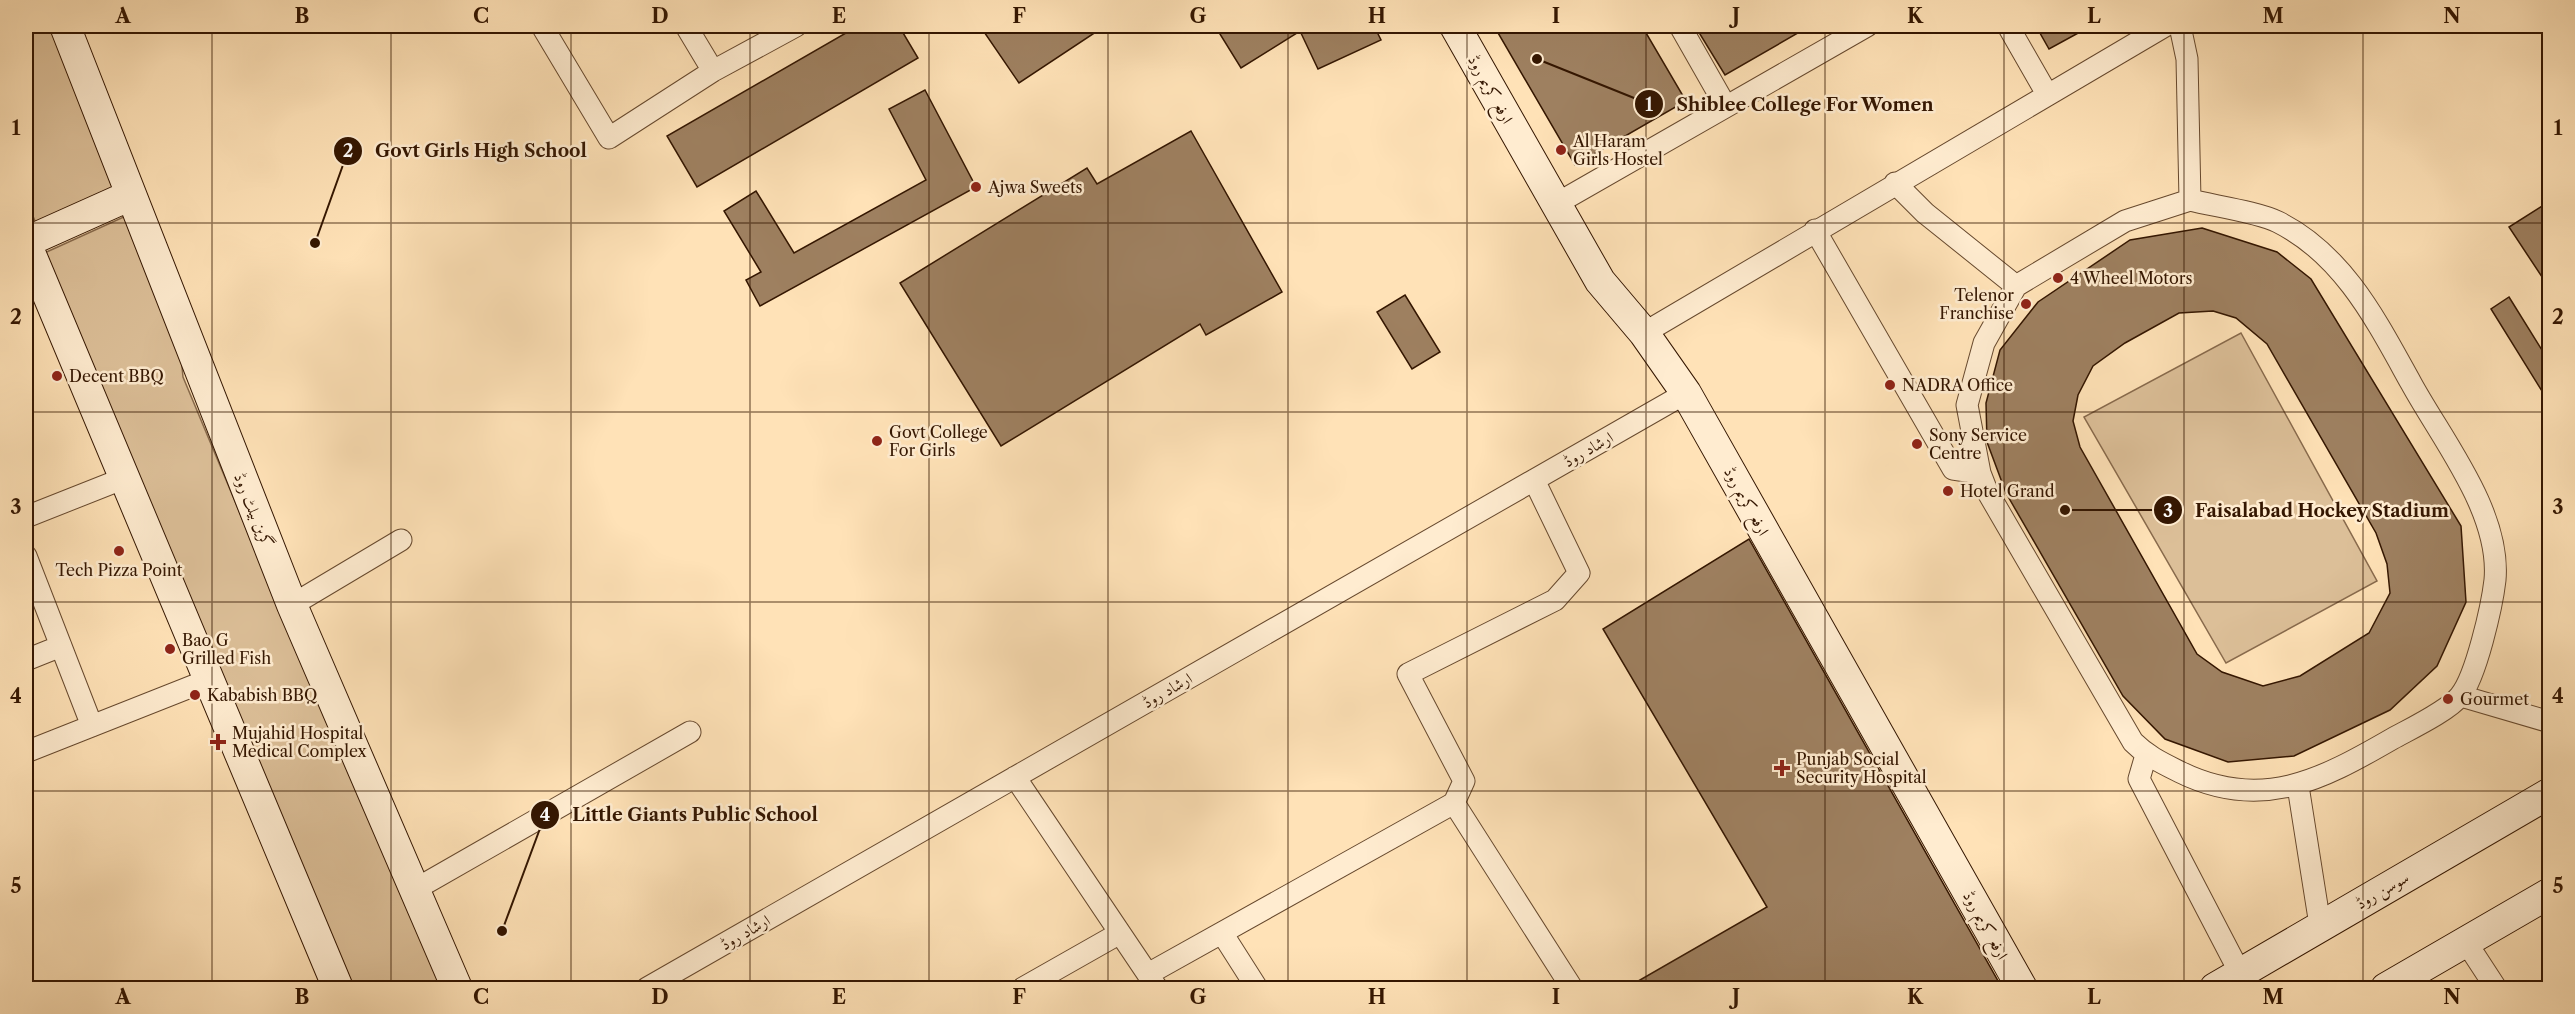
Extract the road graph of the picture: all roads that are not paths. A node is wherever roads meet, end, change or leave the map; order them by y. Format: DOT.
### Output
graph roads {
  1 [pos="65,26"];
  2 [pos="542,26"];
  3 [pos="686,26"];
  4 [pos="796,26"];
  5 [pos="1455,26"];
  6 [pos="1680,26"];
  7 [pos="1867,26"];
  8 [pos="2008,26"];
  9 [pos="2165,26"];
  10 [pos="2180,26"];
  11 [pos="713,72"];
  12 [pos="2047,94"];
  13 [pos="1725,105"];
  14 [pos="1895,183"];
  15 [pos="130,195"];
  16 [pos="2190,200"];
  17 [pos="1556,204"];
  18 [pos="1815,230"];
  19 [pos="26,243"];
  20 [pos="2016,286"];
  21 [pos="1644,333"];
  22 [pos="1686,393"];
  23 [pos="1980,473"];
  24 [pos="122,478"];
  25 [pos="1534,480"];
  26 [pos="26,517"];
  27 [pos="401,540"];
  28 [pos="26,556"];
  29 [pos="292,605"];
  30 [pos="61,646"];
  31 [pos="26,660"];
  32 [pos="208,680"];
  33 [pos="2461,696"];
  34 [pos="2550,722"];
  35 [pos="92,726"];
  36 [pos="690,732"];
  37 [pos="26,752"];
  38 [pos="2146,755"];
  39 [pos="1015,777"];
  40 [pos="2298,786"];
  41 [pos="2550,793"];
  42 [pos="1454,803"];
  43 [pos="414,890"];
  44 [pos="2550,893"];
  45 [pos="2320,925"];
  46 [pos="1120,933"];
  47 [pos="1222,933"];
  48 [pos="2466,942"];
  49 [pos="1153,981"];
  50 [pos="2228,981"];
  51 [pos="2400,985"];
  52 [pos="338,988"];
  53 [pos="457,988"];
  54 [pos="647,988"];
  55 [pos="1023,988"];
  56 [pos="1257,988"];
  57 [pos="1572,988"];
  58 [pos="2022,988"];
  59 [pos="2496,988"];
  1 -- 15 [label="street, گرین بیلٹ روڈ"];
  2 -- 11 [label="street"];
  3 -- 11 [label="street"];
  4 -- 11 [label="street"];
  5 -- 17 [label="street, ارفع کریم روڈ"];
  6 -- 13 [label="street"];
  7 -- 13 [label="street"];
  8 -- 12 [label="street"];
  9 -- 12 [label="street"];
  10 -- 16 [label="street"];
  12 -- 14 [label="street"];
  13 -- 17 [label="street"];
  14 -- 18 [label="street"];
  14 -- 20 [label="street"];
  15 -- 19 [label="street"];
  15 -- 29 [label="street, گرین بیلٹ روڈ"];
  16 -- 20 [label="street"];
  16 -- 33 [label="street"];
  17 -- 21 [label="street, ارفع کریم روڈ"];
  18 -- 21 [label="street"];
  18 -- 23 [label="street"];
  19 -- 24 [label="street"];
  20 -- 23 [label="street"];
  21 -- 22 [label="street, ارفع کریم روڈ"];
  22 -- 25 [label="street, ارشاد روڈ"];
  22 -- 58 [label="street, ارفع کریم روڈ"];
  23 -- 38 [label="street"];
  24 -- 26 [label="street"];
  24 -- 32 [label="street"];
  25 -- 39 [label="street, ارشاد روڈ"];
  25 -- 42 [label="street"];
  27 -- 29 [label="street"];
  28 -- 30 [label="street"];
  29 -- 43 [label="street, گرین بیلٹ روڈ"];
  30 -- 31 [label="street"];
  30 -- 35 [label="street"];
  32 -- 35 [label="street"];
  32 -- 52 [label="street"];
  33 -- 34 [label="street"];
  33 -- 40 [label="street"];
  35 -- 37 [label="street"];
  36 -- 43 [label="street"];
  38 -- 40 [label="street"];
  38 -- 50 [label="street"];
  39 -- 46 [label="street"];
  39 -- 54 [label="street, ارشاد روڈ"];
  40 -- 45 [label="street"];
  41 -- 45 [label="street, سوسن روڈ"];
  42 -- 47 [label="street"];
  42 -- 57 [label="street"];
  43 -- 53 [label="street, گرین بیلٹ روڈ"];
  44 -- 48 [label="street"];
  45 -- 50 [label="street, سوسن روڈ"];
  46 -- 49 [label="street"];
  46 -- 55 [label="street"];
  47 -- 49 [label="street"];
  47 -- 56 [label="street"];
  48 -- 51 [label="street"];
  48 -- 59 [label="street"];
}
